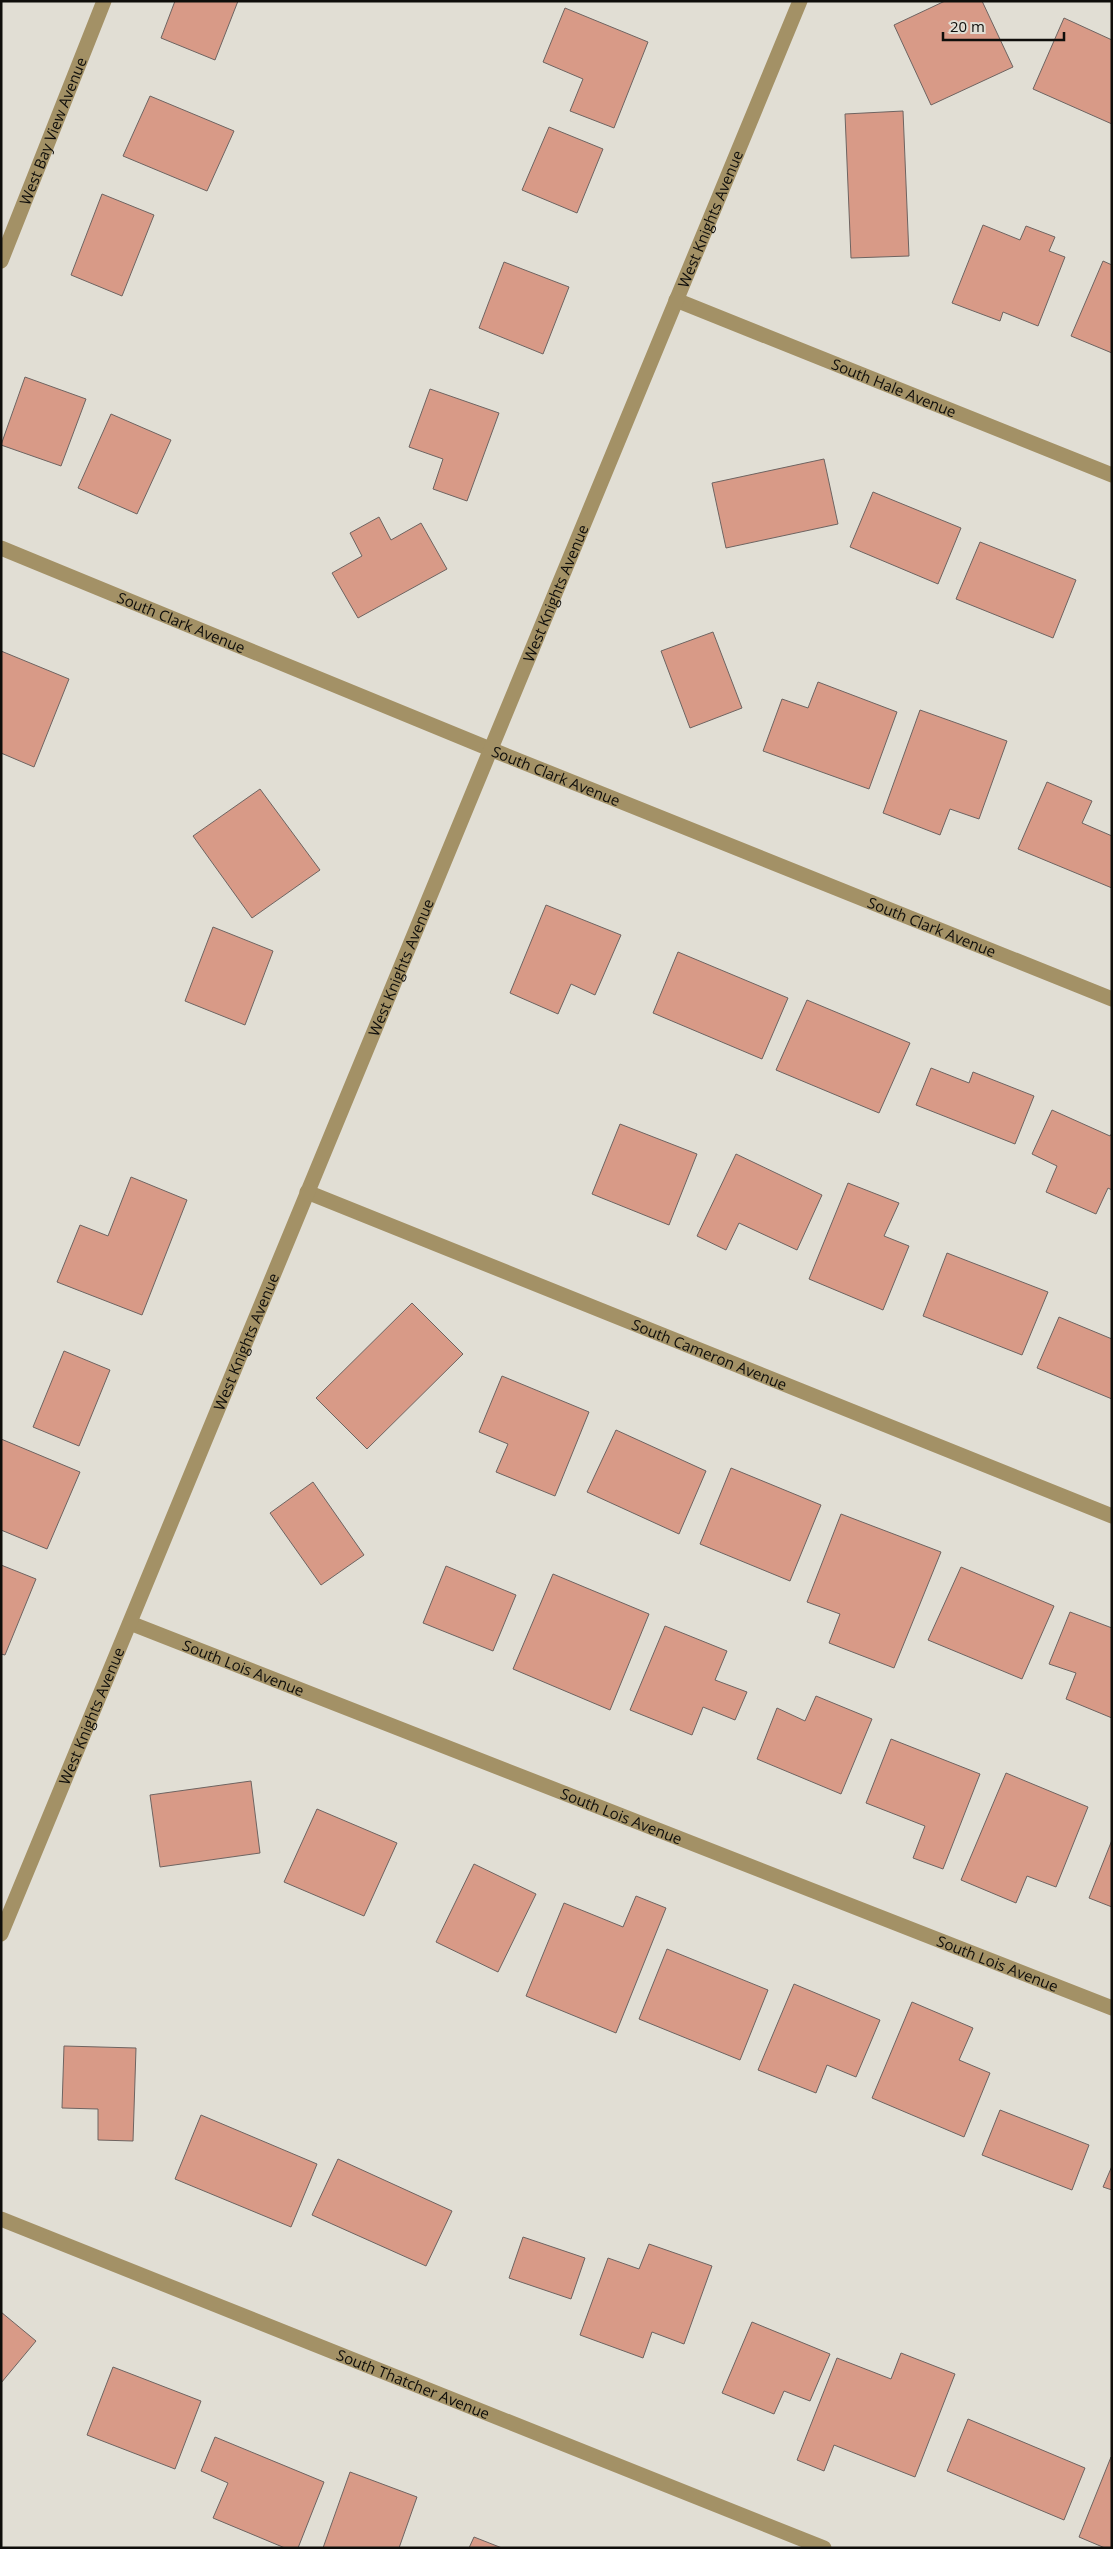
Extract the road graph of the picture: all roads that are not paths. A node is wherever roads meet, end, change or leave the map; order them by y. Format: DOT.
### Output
graph roads {
  1 [pos="104,1"];
  2 [pos="800,1"];
  3 [pos="1,261"];
  4 [pos="676,300"];
  5 [pos="1112,475"];
  6 [pos="1,548"];
  7 [pos="490,749"];
  8 [pos="1112,1000"];
  9 [pos="307,1192"];
  10 [pos="1112,1516"];
  11 [pos="130,1622"];
  12 [pos="1,1934"];
  13 [pos="1112,2008"];
  14 [pos="1,2219"];
  15 [pos="824,2548"];
  1 -- 3 [label="street, West Bay View Avenue"];
  2 -- 4 [label="street, West Knights Avenue"];
  4 -- 5 [label="street, South Hale Avenue"];
  4 -- 7 [label="street, West Knights Avenue"];
  6 -- 7 [label="street, South Clark Avenue"];
  7 -- 8 [label="street, South Clark Avenue"];
  7 -- 9 [label="street, West Knights Avenue"];
  9 -- 10 [label="street, South Cameron Avenue"];
  9 -- 11 [label="street, West Knights Avenue"];
  11 -- 12 [label="street, West Knights Avenue"];
  11 -- 13 [label="street, South Lois Avenue"];
  14 -- 15 [label="street, South Thatcher Avenue"];
}
